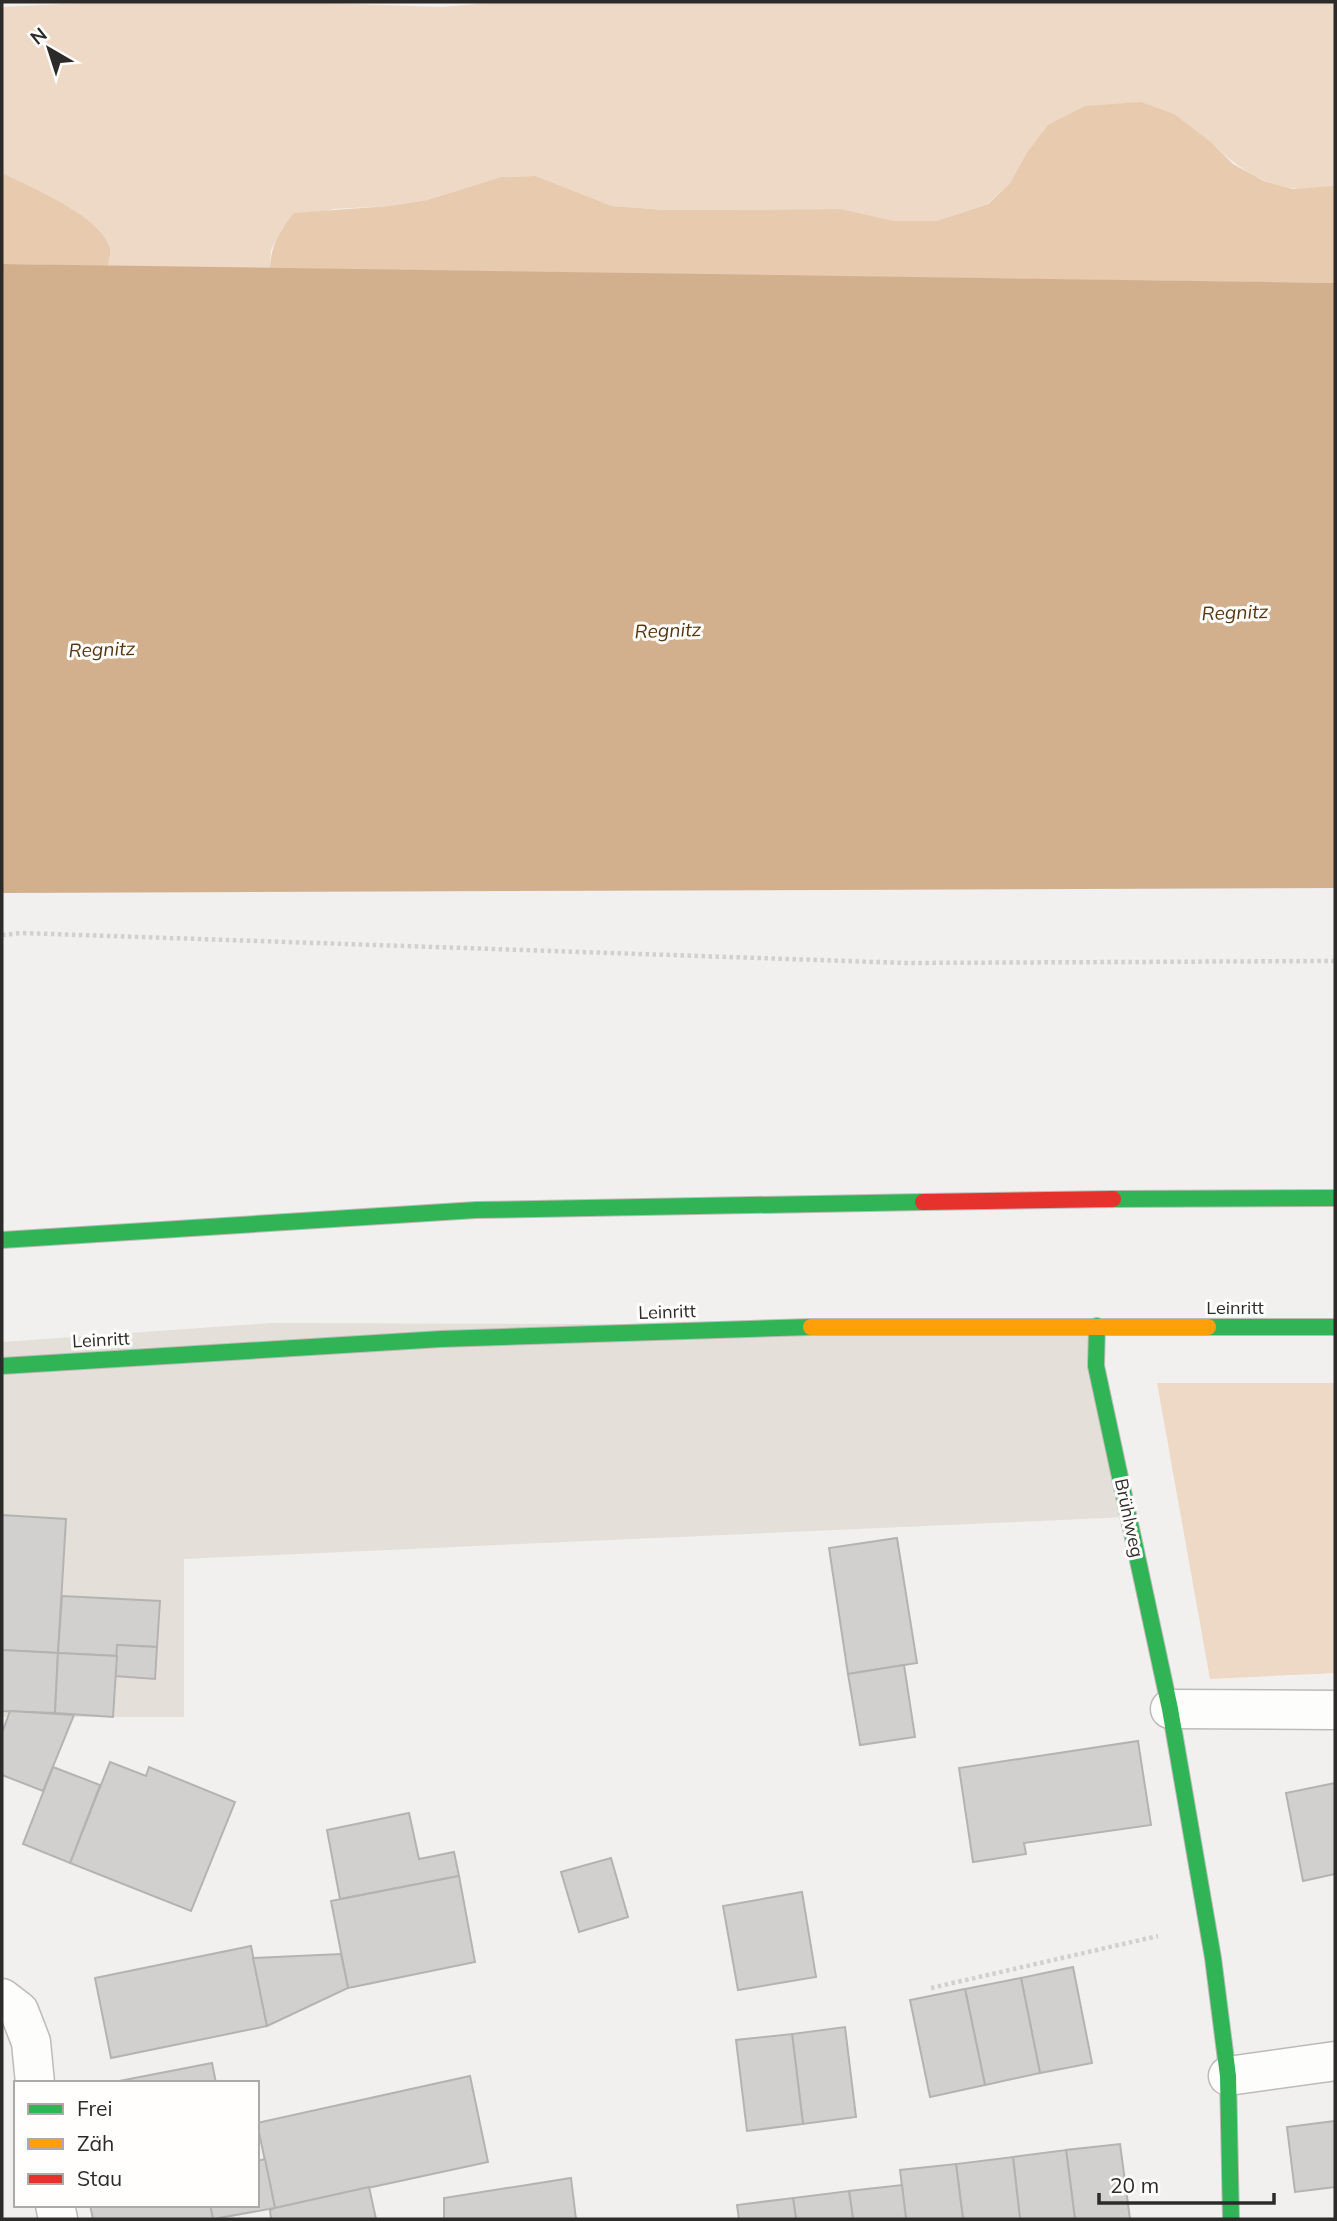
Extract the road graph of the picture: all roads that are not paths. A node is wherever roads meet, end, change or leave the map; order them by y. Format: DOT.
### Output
graph roads {
  1 [pos="1335,1198"];
  2 [pos="2,1240"];
  3 [pos="1097,1326"];
  4 [pos="1335,1327"];
  5 [pos="2,1366"];
  6 [pos="1170,1709"];
  7 [pos="1335,1710"];
  8 [pos="2,1998"];
  9 [pos="1335,2061"];
  10 [pos="1228,2076"];
  11 [pos="35,2081"];
  12 [pos="1231,2219"];
  1 -- 2 [label="street"];
  3 -- 4 [label="street, Leinritt"];
  3 -- 5 [label="street, Leinritt"];
  3 -- 6 [label="street, Brühlweg"];
  6 -- 7 [label="street"];
  6 -- 10 [label="street, Brühlweg"];
  8 -- 11 [label="street"];
  9 -- 10 [label="street"];
  10 -- 12 [label="street, Brühlweg"];
}
